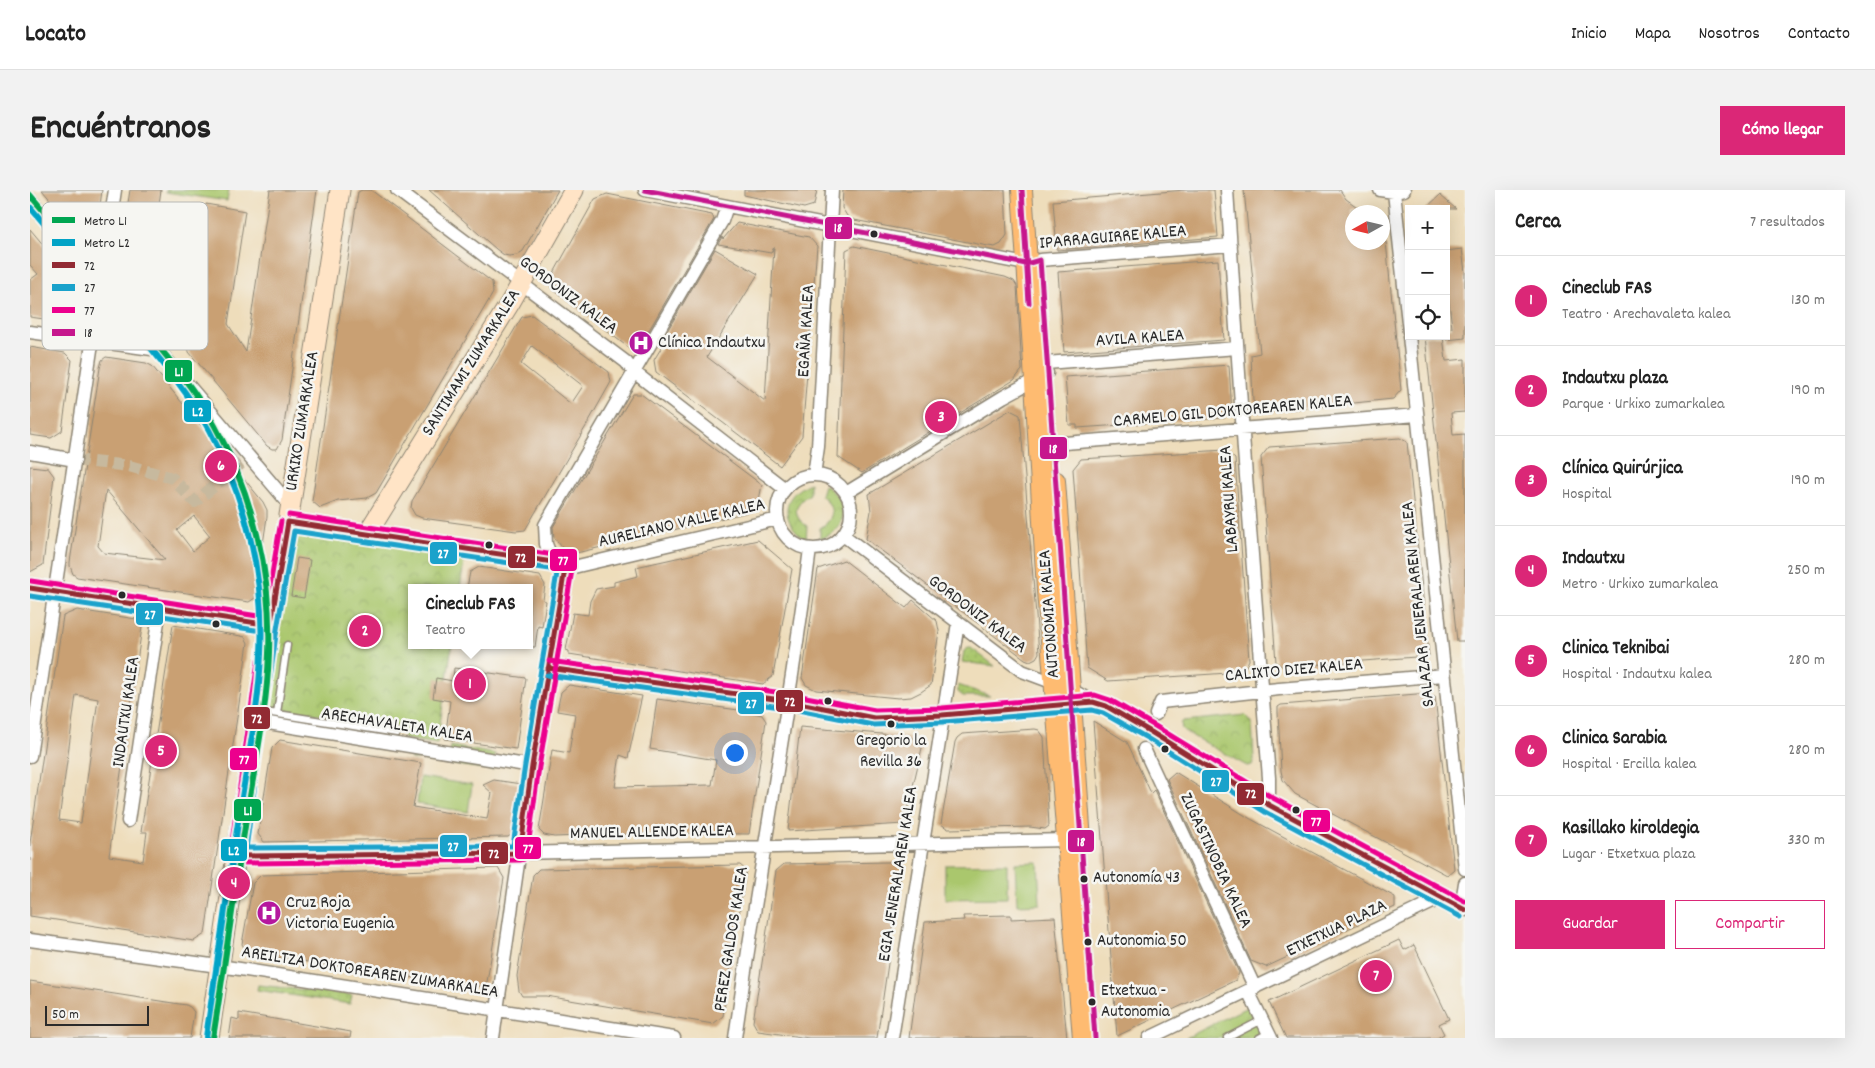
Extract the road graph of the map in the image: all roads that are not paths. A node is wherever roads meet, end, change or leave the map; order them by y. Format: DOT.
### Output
graph roads {
  1 [pos="340,190"];
  2 [pos="397,190"];
  3 [pos="574,190"];
  4 [pos="646,190"];
  5 [pos="832,190"];
  6 [pos="1022,190"];
  7 [pos="1035,190"];
  8 [pos="1227,190"];
  9 [pos="1380,190"];
  10 [pos="1399,191"];
  11 [pos="30,200"];
  12 [pos="727,206"];
  13 [pos="42,214"];
  14 [pos="831,225"];
  15 [pos="1231,245"];
  16 [pos="1033,262"];
  17 [pos="521,283"];
  18 [pos="1406,295"];
  19 [pos="1409,340"];
  20 [pos="1237,348"];
  21 [pos="91,350"];
  22 [pos="159,350"];
  23 [pos="634,372"];
  24 [pos="1043,372"];
  25 [pos="1417,414"];
  26 [pos="1243,428"];
  27 [pos="1052,444"];
  28 [pos="30,452"];
  29 [pos="75,460"];
  30 [pos="814,475"];
  31 [pos="785,489"];
  32 [pos="846,493"];
  33 [pos="289,514"];
  34 [pos="778,519"];
  35 [pos="368,534"];
  36 [pos="843,535"];
  37 [pos="810,549"];
  38 [pos="553,562"];
  39 [pos="565,569"];
  40 [pos="30,588"];
  41 [pos="55,591"];
  42 [pos="160,608"];
  43 [pos="958,623"];
  44 [pos="270,625"];
  45 [pos="287,645"];
  46 [pos="548,668"];
  47 [pos="1444,675"];
  48 [pos="1262,691"];
  49 [pos="1063,695"];
  50 [pos="789,702"];
  51 [pos="277,713"];
  52 [pos="1156,714"];
  53 [pos="942,715"];
  54 [pos="257,716"];
  55 [pos="396,733"];
  56 [pos="1144,749"];
  57 [pos="30,756"];
  58 [pos="532,766"];
  59 [pos="1270,805"];
  60 [pos="128,821"];
  61 [pos="1067,840"];
  62 [pos="926,845"];
  63 [pos="763,848"];
  64 [pos="520,853"];
  65 [pos="237,856"];
  66 [pos="1465,869"];
  67 [pos="1465,883"];
  68 [pos="1441,898"];
  69 [pos="1463,909"];
  70 [pos="30,940"];
  71 [pos="219,966"];
  72 [pos="1252,990"];
  73 [pos="498,1011"];
  74 [pos="1262,1020"];
  75 [pos="1266,1036"];
  76 [pos="209,1038"];
  77 [pos="493,1038"];
  78 [pos="674,1038"];
  79 [pos="735,1038"];
  80 [pos="892,1038"];
  81 [pos="1083,1038"];
  82 [pos="1095,1038"];
  83 [pos="1149,1038"];
  84 [pos="1227,1038"];
  1 -- 33 [label="main road, URKIXO ZUMARKALEA"];
  2 -- 17 [label="street, GORDONIZ KALEA"];
  3 -- 17 [label="main road, SANTIMAMI ZUMARKALEA"];
  4 -- 12 [label="street, IPARRAGUIRRE KALEA"];
  5 -- 14 [label="street, EGAÑA KALEA"];
  6 -- 16 [label="main road, AUTONOMIA KALEA"];
  7 -- 16 [label="main road, AUTONOMIA KALEA"];
  8 -- 15 [label="street, LABAYRU KALEA"];
  9 -- 10 [label="street"];
  10 -- 18 [label="street"];
  11 -- 13 [label="street"];
  12 -- 14 [label="street, IPARRAGUIRRE KALEA"];
  12 -- 23 [label="street"];
  14 -- 16 [label="street, IPARRAGUIRRE KALEA"];
  14 -- 30 [label="street, EGAÑA KALEA"];
  15 -- 16 [label="street, IPARRAGUIRRE KALEA"];
  15 -- 20 [label="street, LABAYRU KALEA"];
  16 -- 24 [label="main road, AUTONOMIA KALEA"];
  17 -- 23 [label="street, GORDONIZ KALEA"];
  17 -- 35 [label="main road, SANTIMAMI ZUMARKALEA"];
  19 -- 25 [label="street, SALAZAR JENERALAREN KALEA"];
  20 -- 24 [label="street, AVILA KALEA"];
  20 -- 26 [label="street, LABAYRU KALEA"];
  21 -- 29 [label="street"];
  22 -- 33 [label="street"];
  23 -- 31 [label="street, GORDONIZ KALEA"];
  23 -- 38 [label="street"];
  24 -- 27 [label="main road, AUTONOMIA KALEA"];
  24 -- 32 [label="street"];
  24 -- 49 [label="main road, AUTONOMIA KALEA"];
  25 -- 26 [label="street, CARMELO GIL DOKTOREAREN KALEA"];
  25 -- 47 [label="street, SALAZAR JENERALAREN KALEA"];
  26 -- 27 [label="street, CARMELO GIL DOKTOREAREN KALEA"];
  26 -- 48 [label="street, LABAYRU KALEA"];
  27 -- 49 [label="main road, AUTONOMIA KALEA"];
  28 -- 29 [label="street"];
  29 -- 41 [label="street"];
  30 -- 31 [label="street"];
  30 -- 32 [label="street"];
  31 -- 34 [label="street"];
  32 -- 36 [label="street"];
  33 -- 35 [label="street"];
  33 -- 44 [label="main road, URKIXO ZUMARKALEA"];
  34 -- 37 [label="street"];
  34 -- 39 [label="street, AURELIANO VALLE KALEA"];
  35 -- 38 [label="street"];
  36 -- 37 [label="street"];
  36 -- 43 [label="street, GORDONIZ KALEA"];
  37 -- 50 [label="street, PEREZ GALDOS KALEA"];
  38 -- 39 [label="street"];
  39 -- 46 [label="street"];
  40 -- 41 [label="street"];
  41 -- 42 [label="street"];
  41 -- 57 [label="street"];
  42 -- 44 [label="street"];
  42 -- 60 [label="street, INDAUTXU KALEA"];
  43 -- 49 [label="street, GORDONIZ KALEA"];
  43 -- 53 [label="street, EGIA JENERALAREN KALEA"];
  44 -- 54 [label="main road, URKIXO ZUMARKALEA"];
  45 -- 51 [label="lane"];
  46 -- 50 [label="street"];
  46 -- 58 [label="street"];
  47 -- 48 [label="street, CALIXTO DIEZ KALEA"];
  47 -- 66 [label="street, SALAZAR JENERALAREN KALEA"];
  48 -- 52 [label="street, CALIXTO DIEZ KALEA"];
  48 -- 59 [label="street, LABAYRU KALEA"];
  49 -- 53 [label="street"];
  49 -- 59 [label="street"];
  49 -- 61 [label="main road, AUTONOMIA KALEA"];
  49 -- 82 [label="main road, AUTONOMIA KALEA"];
  50 -- 53 [label="street"];
  50 -- 63 [label="street, PEREZ GALDOS KALEA"];
  51 -- 54 [label="lane"];
  51 -- 55 [label="lane"];
  53 -- 62 [label="street, EGIA JENERALAREN KALEA"];
  54 -- 58 [label="street, ARECHAVALETA KALEA"];
  54 -- 65 [label="main road, URKIXO ZUMARKALEA"];
  56 -- 72 [label="street, ZUGASTINOBIA KALEA"];
  58 -- 64 [label="street"];
  59 -- 68 [label="street"];
  61 -- 62 [label="street, MANUEL ALLENDE KALEA"];
  61 -- 81 [label="main road, AUTONOMIA KALEA"];
  62 -- 63 [label="street, MANUEL ALLENDE KALEA"];
  62 -- 80 [label="street, EGIA JENERALAREN KALEA"];
  63 -- 64 [label="street, MANUEL ALLENDE KALEA"];
  63 -- 79 [label="street, PEREZ GALDOS KALEA"];
  64 -- 65 [label="street, MANUEL ALLENDE KALEA"];
  64 -- 73 [label="street"];
  65 -- 71 [label="main road, URKIXO ZUMARKALEA"];
  67 -- 69 [label="street"];
  68 -- 69 [label="street"];
  68 -- 72 [label="street, ETXETXUA PLAZA"];
  70 -- 71 [label="street, AREILTZA DOKTOREAREN ZUMARKALEA"];
  71 -- 73 [label="street, AREILTZA DOKTOREAREN ZUMARKALEA"];
  71 -- 76 [label="main road, URKIXO ZUMARKALEA"];
  72 -- 74 [label="street"];
  72 -- 83 [label="street, ETXETXUA PLAZA"];
  73 -- 77 [label="street"];
  73 -- 78 [label="street, AREILTZA DOKTOREAREN ZUMARKALEA"];
  74 -- 75 [label="street"];
  74 -- 84 [label="lane"];
}
